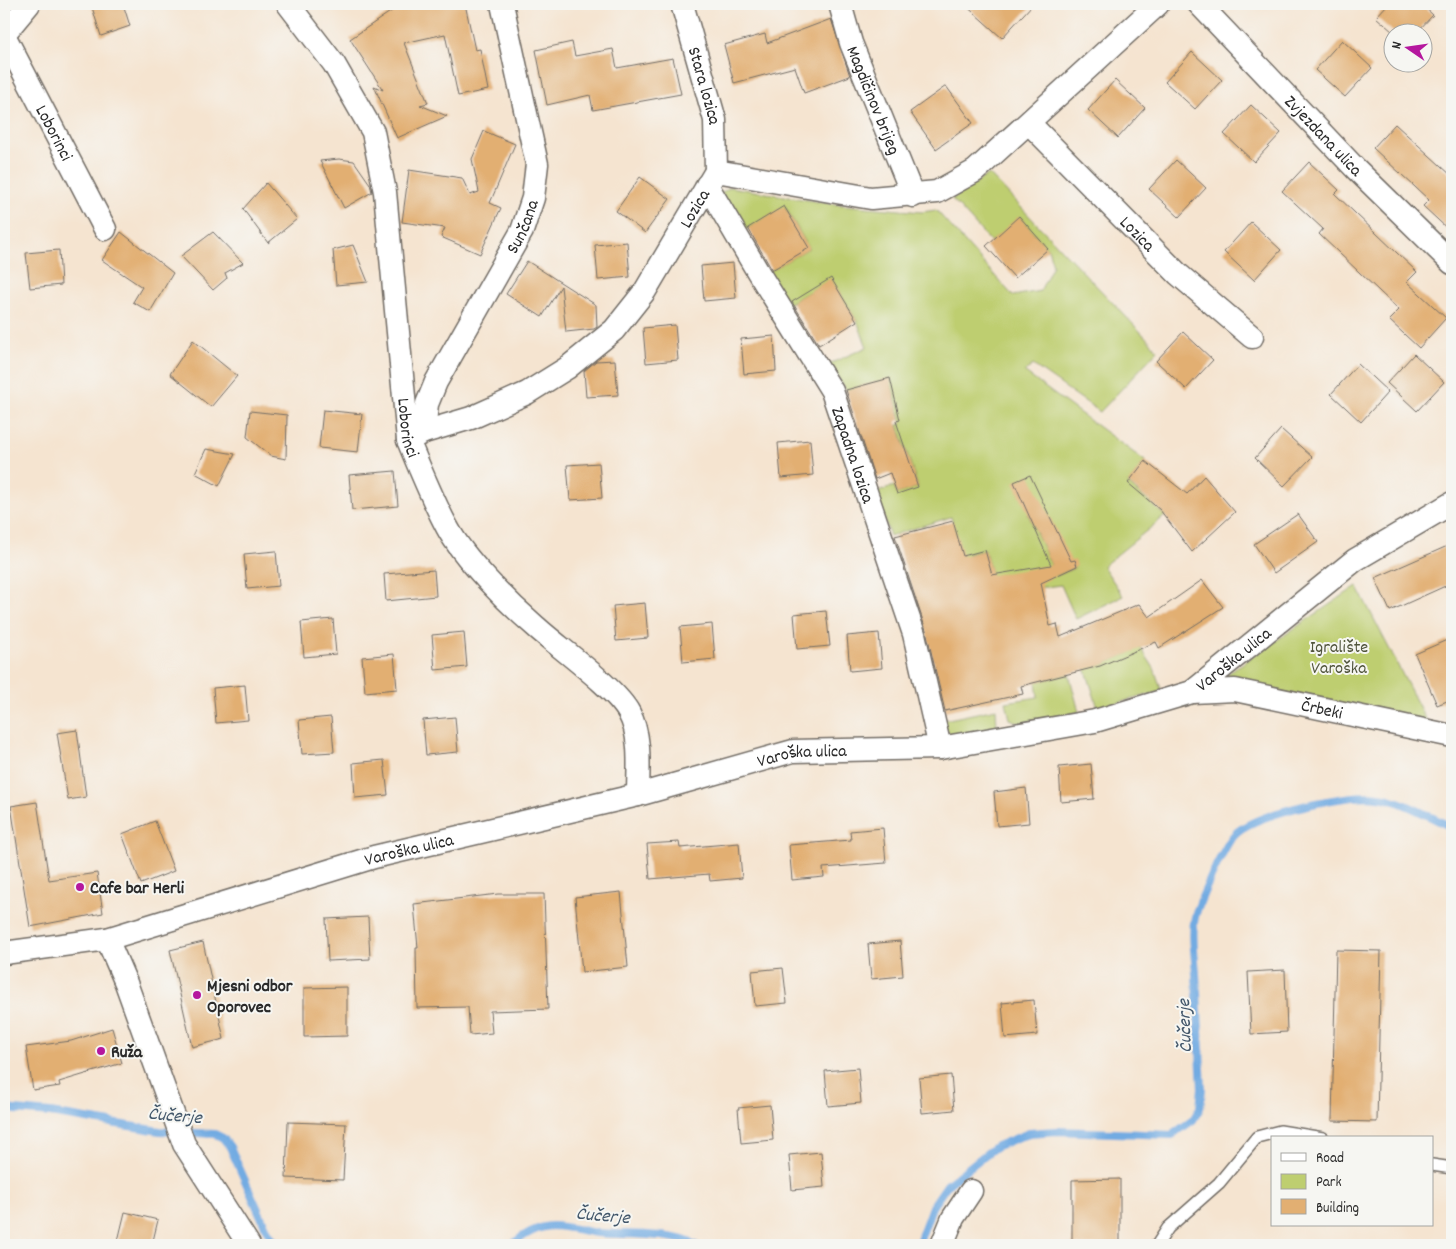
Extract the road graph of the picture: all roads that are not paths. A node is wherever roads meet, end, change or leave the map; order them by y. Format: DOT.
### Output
graph roads {
  1 [pos="29,4"];
  2 [pos="288,4"];
  3 [pos="502,4"];
  4 [pos="682,4"];
  5 [pos="840,4"];
  6 [pos="1158,4"];
  7 [pos="1198,4"];
  8 [pos="4,35"];
  9 [pos="1029,123"];
  10 [pos="711,178"];
  11 [pos="914,196"];
  12 [pos="105,229"];
  13 [pos="1452,263"];
  14 [pos="1252,337"];
  15 [pos="416,436"];
  16 [pos="1452,503"];
  17 [pos="1192,692"];
  18 [pos="1452,736"];
  19 [pos="940,748"];
  20 [pos="638,795"];
  21 [pos="107,939"];
  22 [pos="4,953"];
  23 [pos="1311,1136"];
  24 [pos="1434,1165"];
  25 [pos="1452,1168"];
  26 [pos="971,1191"];
  27 [pos="249,1245"];
  28 [pos="942,1245"];
  29 [pos="1157,1245"];
  1 -- 8 [label="street, Loborinci"];
  2 -- 15 [label="street, Loborinci"];
  3 -- 15 [label="street, Sunčana"];
  4 -- 10 [label="street, Stara lozica"];
  5 -- 11 [label="street, Magdičinov brijeg"];
  6 -- 9 [label="street, Lozica"];
  7 -- 13 [label="street, Zvjezdana ulica"];
  8 -- 12 [label="street, Loborinci"];
  9 -- 11 [label="street, Lozica"];
  9 -- 14 [label="street, Lozica"];
  10 -- 11 [label="street, Lozica"];
  10 -- 15 [label="street, Lozica"];
  10 -- 19 [label="street, Zapadna lozica"];
  15 -- 20 [label="street, Loborinci"];
  16 -- 17 [label="street, Varoška ulica"];
  17 -- 18 [label="street, Črbeki"];
  17 -- 19 [label="street, Varoška ulica"];
  19 -- 20 [label="street, Varoška ulica"];
  20 -- 21 [label="street, Varoška ulica"];
  21 -- 22 [label="street, Varoška ulica"];
  21 -- 27 [label="street"];
  23 -- 29 [label="lane"];
  24 -- 25 [label="lane"];
  26 -- 28 [label="street"];
}
